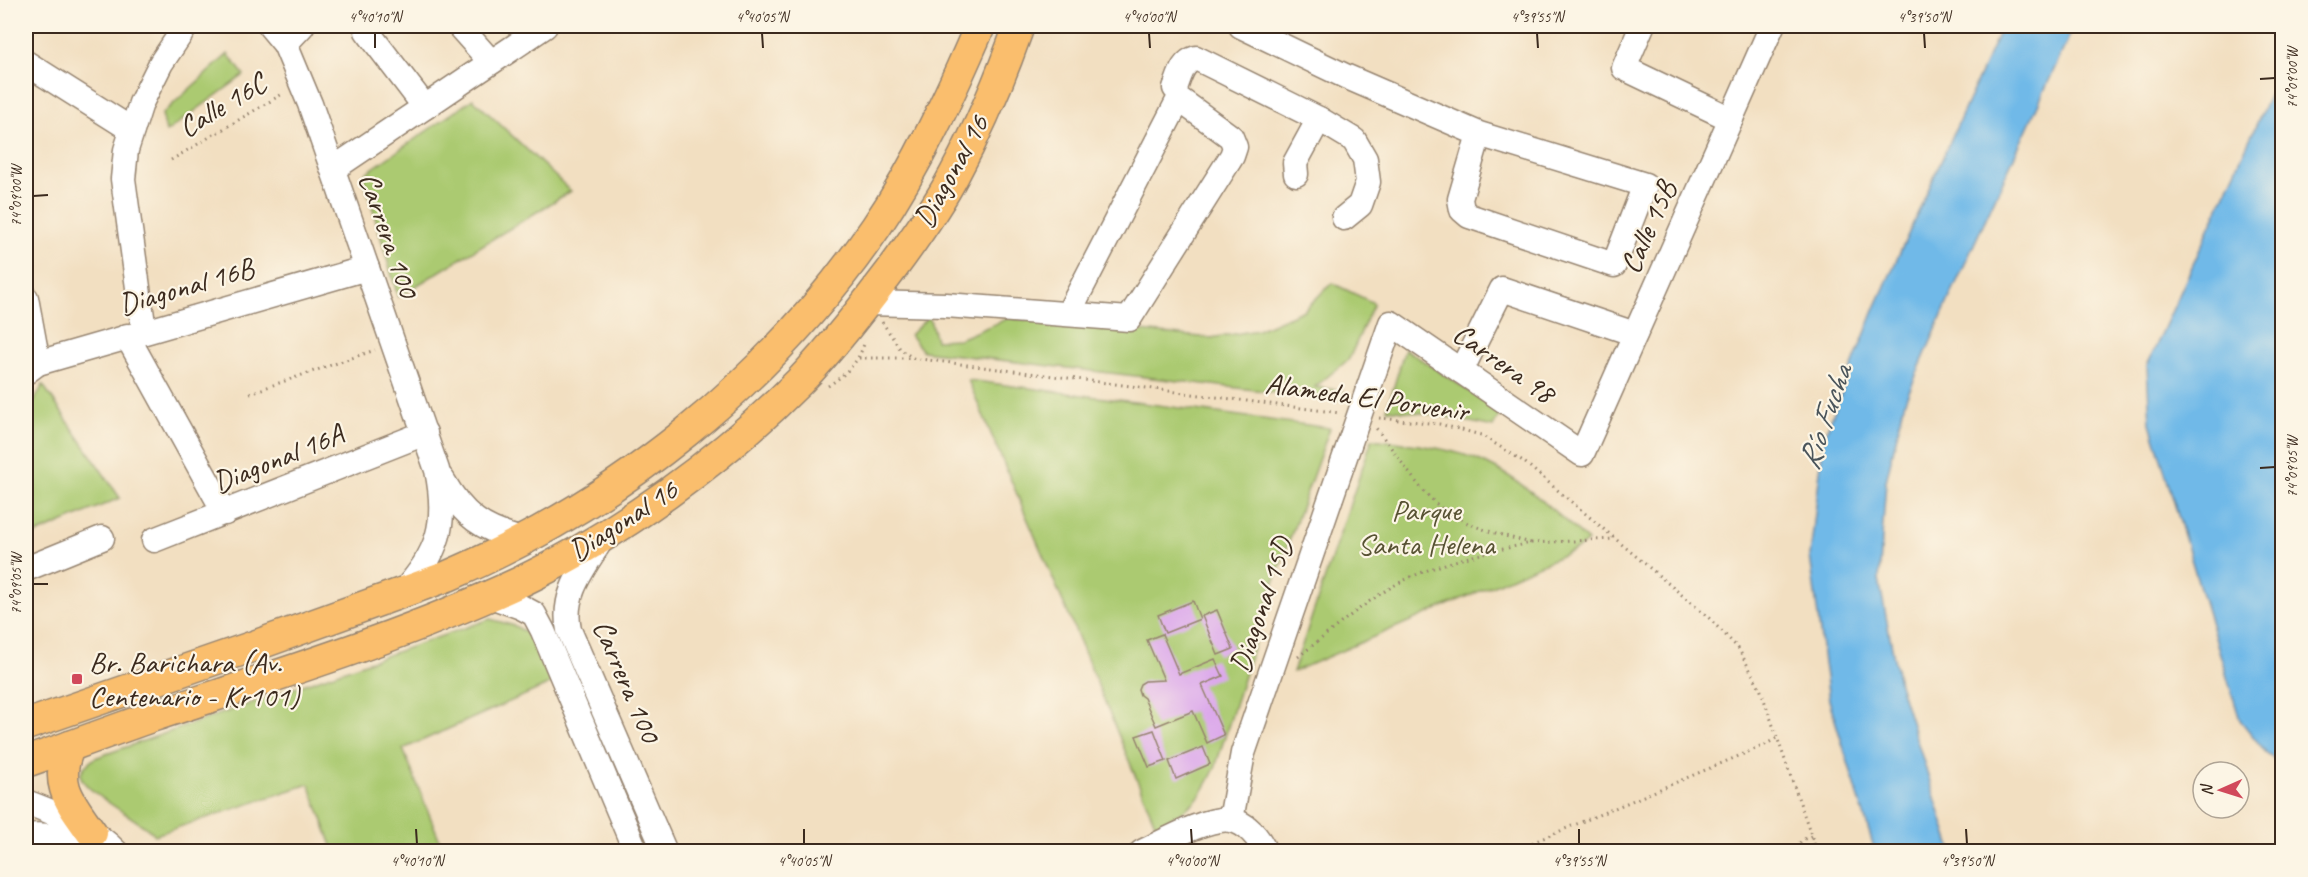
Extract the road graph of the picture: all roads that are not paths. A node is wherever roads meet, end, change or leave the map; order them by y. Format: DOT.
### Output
graph roads {
  1 [pos="186,26"];
  2 [pos="302,26"];
  3 [pos="459,26"];
  4 [pos="543,26"];
  5 [pos="980,26"];
  6 [pos="1019,26"];
  7 [pos="1241,26"];
  8 [pos="1642,26"];
  9 [pos="1772,26"];
  10 [pos="367,31"];
  11 [pos="277,35"];
  12 [pos="490,62"];
  13 [pos="26,63"];
  14 [pos="1175,88"];
  15 [pos="425,107"];
  16 [pos="1319,119"];
  17 [pos="1731,119"];
  18 [pos="132,130"];
  19 [pos="1479,134"];
  20 [pos="333,170"];
  21 [pos="1296,174"];
  22 [pos="1344,218"];
  23 [pos="367,268"];
  24 [pos="26,298"];
  25 [pos="874,311"];
  26 [pos="1068,314"];
  27 [pos="1391,323"];
  28 [pos="135,333"];
  29 [pos="1635,334"];
  30 [pos="32,368"];
  31 [pos="1461,371"];
  32 [pos="425,433"];
  33 [pos="1582,454"];
  34 [pos="437,470"];
  35 [pos="225,513"];
  36 [pos="603,537"];
  37 [pos="102,538"];
  38 [pos="154,540"];
  39 [pos="523,540"];
  40 [pos="26,569"];
  41 [pos="402,593"];
  42 [pos="488,595"];
  43 [pos="26,725"];
  44 [pos="70,746"];
  45 [pos="26,762"];
  46 [pos="631,772"];
  47 [pos="608,782"];
  48 [pos="26,802"];
  49 [pos="1231,820"];
  50 [pos="26,836"];
  51 [pos="93,842"];
  52 [pos="116,852"];
  53 [pos="636,852"];
  54 [pos="665,852"];
  55 [pos="1142,852"];
  56 [pos="1265,852"];
  1 -- 18 [label="street"];
  2 -- 11 [label="street"];
  3 -- 12 [label="street"];
  4 -- 12 [label="street"];
  5 -- 39 [label="main road, Diagonal 16"];
  6 -- 25 [label="main road, Diagonal 16"];
  7 -- 19 [label="street"];
  8 -- 17 [label="street"];
  9 -- 17 [label="street, Calle 15B"];
  10 -- 15 [label="street"];
  11 -- 20 [label="street, Carrera 100"];
  12 -- 15 [label="street"];
  13 -- 18 [label="street"];
  14 -- 16 [label="street"];
  15 -- 20 [label="street"];
  16 -- 21 [label="street"];
  16 -- 22 [label="street"];
  17 -- 29 [label="street, Calle 15B"];
  18 -- 28 [label="street"];
  19 -- 19 [label="street"];
  20 -- 23 [label="street, Carrera 100"];
  23 -- 28 [label="street, Diagonal 16B"];
  23 -- 32 [label="street, Carrera 100"];
  24 -- 30 [label="street"];
  25 -- 26 [label="street"];
  25 -- 36 [label="main road, Diagonal 16"];
  26 -- 26 [label="street"];
  27 -- 31 [label="street, Carrera 98"];
  27 -- 49 [label="street, Diagonal 15D"];
  28 -- 30 [label="street, Diagonal 16B"];
  28 -- 35 [label="street"];
  29 -- 31 [label="street"];
  29 -- 33 [label="street, Calle 15B"];
  31 -- 33 [label="street, Carrera 98"];
  32 -- 34 [label="street, Carrera 100"];
  32 -- 35 [label="street, Diagonal 16A"];
  34 -- 39 [label="street, Carrera 100"];
  34 -- 41 [label="street, Carrera 100"];
  35 -- 38 [label="street, Diagonal 16A"];
  36 -- 42 [label="main road, Diagonal 16"];
  36 -- 46 [label="street, Carrera 100"];
  37 -- 40 [label="street"];
  39 -- 41 [label="main road, Diagonal 16"];
  41 -- 43 [label="main road, Diagonal 16"];
  42 -- 44 [label="main road, Diagonal 16"];
  42 -- 47 [label="street, Carrera 100"];
  44 -- 45 [label="main road, Diagonal 16"];
  44 -- 51 [label="main road"];
  46 -- 47 [label="street"];
  46 -- 54 [label="street, Carrera 100"];
  47 -- 53 [label="street, Carrera 100"];
  48 -- 51 [label="street"];
  49 -- 55 [label="street"];
  49 -- 56 [label="street"];
  50 -- 51 [label="street"];
  51 -- 52 [label="street"];
}
